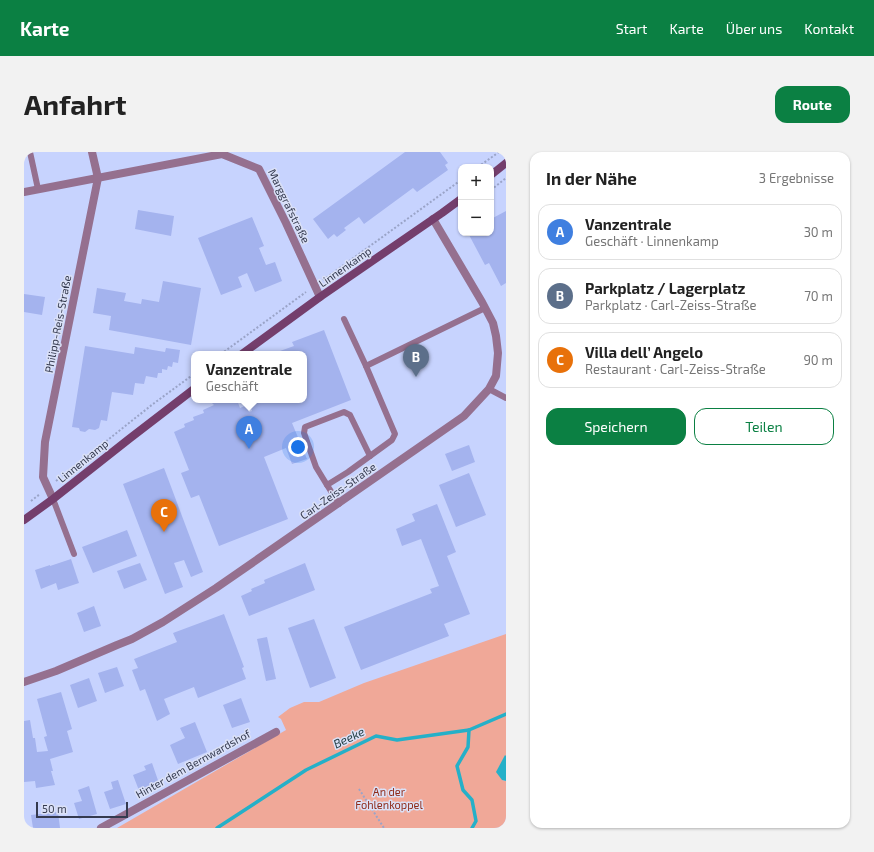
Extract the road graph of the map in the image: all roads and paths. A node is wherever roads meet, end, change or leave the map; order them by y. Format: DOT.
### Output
graph roads {
  1 [pos="30,152"];
  2 [pos="92,152"];
  3 [pos="499,152"];
  4 [pos="506,163"];
  5 [pos="482,164"];
  6 [pos="494,173"];
  7 [pos="98,178"];
  8 [pos="506,178"];
  9 [pos="458,182"];
  10 [pos="494,188"];
  11 [pos="38,189"];
  12 [pos="24,192"];
  13 [pos="460,200"];
  14 [pos="433,219"];
  15 [pos="314,286"];
  16 [pos="320,297"];
  17 [pos="485,308"];
  18 [pos="344,319"];
  19 [pos="225,351"];
  20 [pos="246,351"];
  21 [pos="366,366"];
  22 [pos="191,376"];
  23 [pos="489,390"];
  24 [pos="191,391"];
  25 [pos="506,398"];
  26 [pos="370,456"];
  27 [pos="327,485"];
  28 [pos="48,487"];
  29 [pos="53,499"];
  30 [pos="30,502"];
  31 [pos="339,504"];
  32 [pos="24,520"];
  33 [pos="74,554"];
  34 [pos="24,682"];
  35 [pos="276,732"];
  36 [pos="359,789"];
  37 [pos="100,828"];
  38 [pos="384,828"];
  1 -- 11 [label="lane"];
  2 -- 7 [label="street, Philipp-Reis-Straße"];
  3 -- 5 [label="path"];
  4 -- 6 [label="main road"];
  7 -- 11 [label="street, Marggrafstraße"];
  7 -- 15 [label="street, Marggrafstraße"];
  7 -- 28 [label="street, Philipp-Reis-Straße"];
  8 -- 10 [label="path"];
  9 -- 15 [label="path"];
  11 -- 12 [label="street, Marggrafstraße"];
  13 -- 14 [label="main road, Linnenkamp"];
  14 -- 16 [label="main road, Linnenkamp"];
  14 -- 17 [label="street, Carl-Zeiss-Straße"];
  15 -- 16 [label="street, Marggrafstraße"];
  15 -- 19 [label="path"];
  16 -- 20 [label="main road, Linnenkamp"];
  17 -- 21 [label="lane"];
  17 -- 23 [label="street, Carl-Zeiss-Straße"];
  18 -- 21 [label="lane"];
  21 -- 26 [label="lane"];
  22 -- 28 [label="path"];
  23 -- 25 [label="lane"];
  23 -- 31 [label="street, Carl-Zeiss-Straße"];
  24 -- 29 [label="main road, Linnenkamp"];
  26 -- 27 [label="lane"];
  26 -- 27 [label="lane"];
  27 -- 31 [label="lane"];
  28 -- 29 [label="street, Philipp-Reis-Straße"];
  28 -- 30 [label="path"];
  29 -- 32 [label="main road, Linnenkamp"];
  29 -- 33 [label="lane"];
  31 -- 34 [label="street, Carl-Zeiss-Straße"];
  35 -- 37 [label="street, Hinter dem Bernwardshof"];
  36 -- 38 [label="path"];
}
